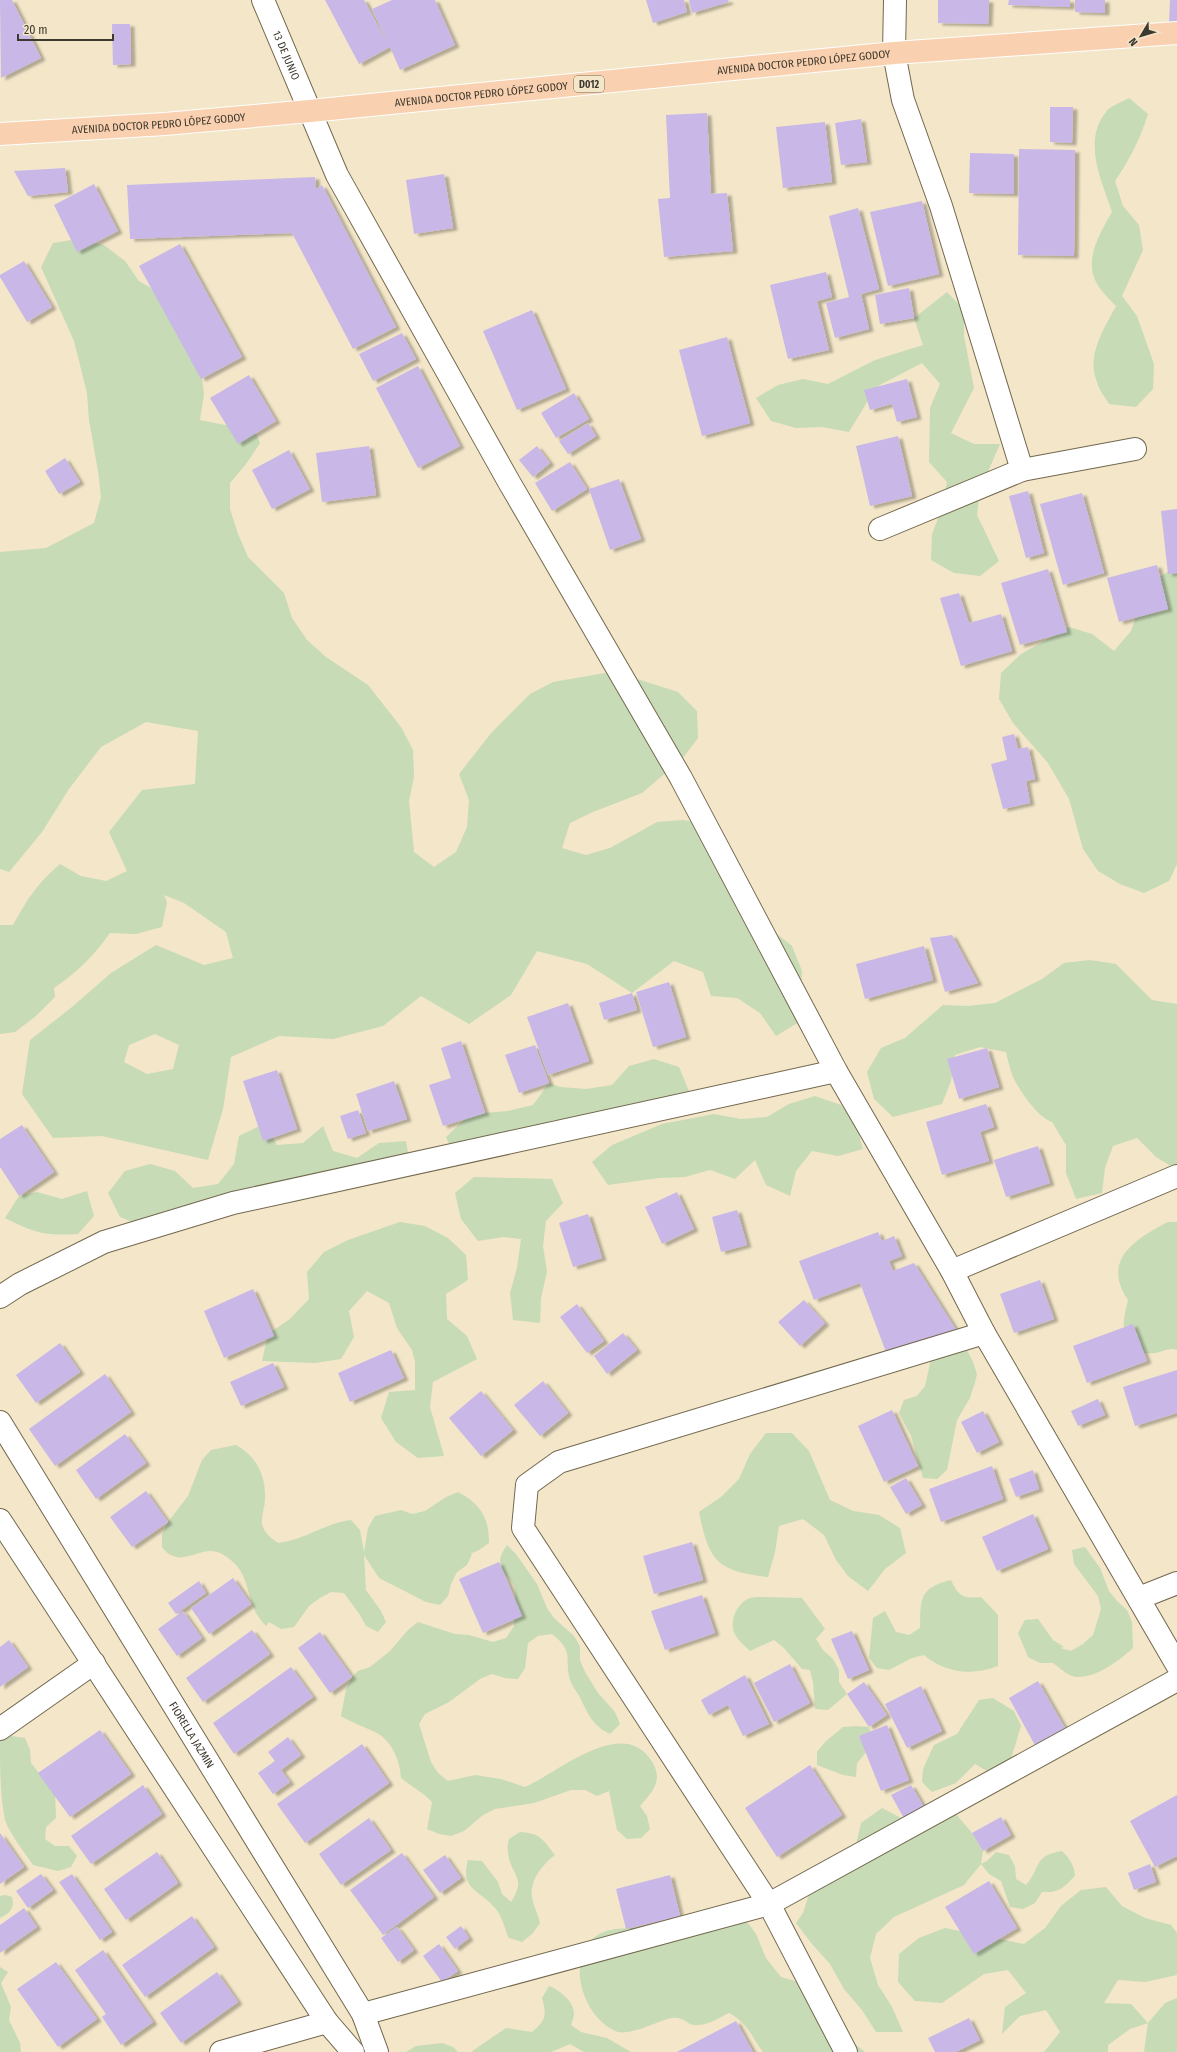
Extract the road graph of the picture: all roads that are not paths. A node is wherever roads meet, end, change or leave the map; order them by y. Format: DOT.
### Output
graph roads {
  1 [pos="263,0"];
  2 [pos="895,0"];
  3 [pos="1177,33"];
  4 [pos="894,53"];
  5 [pos="310,111"];
  6 [pos="0,134"];
  7 [pos="1135,449"];
  8 [pos="1022,470"];
  9 [pos="880,529"];
  10 [pos="836,1071"];
  11 [pos="1177,1176"];
  12 [pos="952,1271"];
  13 [pos="0,1297"];
  14 [pos="984,1333"];
  15 [pos="0,1422"];
  16 [pos="0,1520"];
  17 [pos="1177,1583"];
  18 [pos="1138,1598"];
  19 [pos="94,1663"];
  20 [pos="1177,1665"];
  21 [pos="1177,1680"];
  22 [pos="0,1729"];
  23 [pos="769,1904"];
  24 [pos="363,2014"];
  25 [pos="327,2022"];
  26 [pos="221,2052"];
  27 [pos="353,2052"];
  28 [pos="377,2052"];
  29 [pos="846,2052"];
  1 -- 5 [label="street, 13 DE JUNIO"];
  2 -- 4 [label="street"];
  3 -- 4 [label="main road, AVENIDA DOCTOR PEDRO LÓPEZ GODOY / D012"];
  4 -- 5 [label="main road, AVENIDA DOCTOR PEDRO LÓPEZ GODOY / D012"];
  4 -- 8 [label="street"];
  5 -- 6 [label="main road, AVENIDA DOCTOR PEDRO LÓPEZ GODOY / D012"];
  5 -- 10 [label="street, 13 DE JUNIO"];
  7 -- 8 [label="street"];
  8 -- 9 [label="street"];
  10 -- 12 [label="street, 13 DE JUNIO"];
  10 -- 13 [label="street"];
  11 -- 12 [label="street"];
  12 -- 14 [label="street, 13 DE JUNIO"];
  14 -- 18 [label="street, 13 DE JUNIO"];
  14 -- 23 [label="street"];
  15 -- 24 [label="street, FIORELLA JAZMIN"];
  16 -- 19 [label="street"];
  17 -- 18 [label="street"];
  18 -- 20 [label="street, 13 DE JUNIO"];
  19 -- 22 [label="street"];
  19 -- 25 [label="street"];
  21 -- 23 [label="street"];
  23 -- 24 [label="street"];
  23 -- 29 [label="street"];
  24 -- 28 [label="street, FIORELLA JAZMIN"];
  25 -- 26 [label="street"];
  25 -- 27 [label="street"];
}
